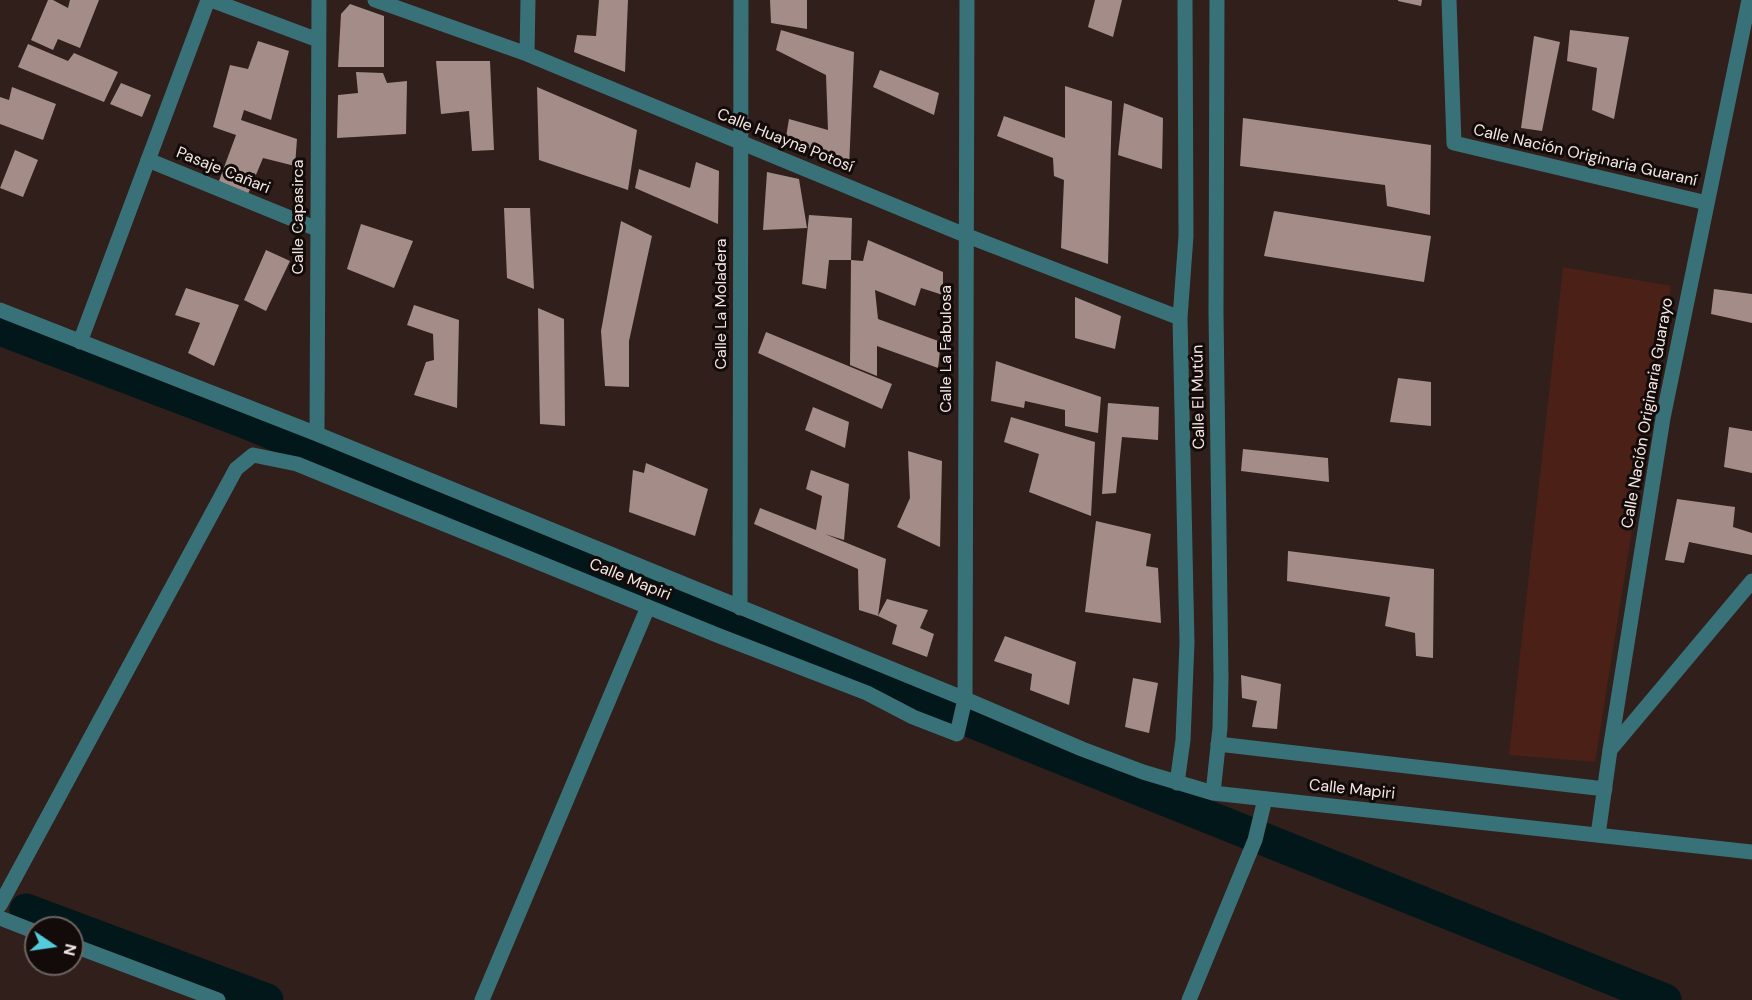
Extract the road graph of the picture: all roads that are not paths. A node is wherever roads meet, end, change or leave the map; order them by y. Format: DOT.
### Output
graph roads {
  1 [pos="210,0"];
  2 [pos="319,0"];
  3 [pos="375,0"];
  4 [pos="528,0"];
  5 [pos="741,0"];
  6 [pos="967,0"];
  7 [pos="1185,0"];
  8 [pos="1217,0"];
  9 [pos="1449,0"];
  10 [pos="1749,0"];
  11 [pos="318,40"];
  12 [pos="526,54"];
  13 [pos="741,142"];
  14 [pos="148,160"];
  15 [pos="1707,203"];
  16 [pos="317,229"];
  17 [pos="965,235"];
  18 [pos="0,310"];
  19 [pos="1180,318"];
  20 [pos="80,342"];
  21 [pos="317,434"];
  22 [pos="1752,581"];
  23 [pos="648,607"];
  24 [pos="740,608"];
  25 [pos="965,699"];
  26 [pos="1218,744"];
  27 [pos="1610,750"];
  28 [pos="1177,783"];
  29 [pos="1605,789"];
  30 [pos="1213,793"];
  31 [pos="1265,799"];
  32 [pos="1598,835"];
  33 [pos="1752,852"];
  34 [pos="0,905"];
  35 [pos="0,918"];
  36 [pos="24,927"];
  37 [pos="84,950"];
  38 [pos="218,1000"];
  39 [pos="482,1000"];
  40 [pos="1189,1000"];
  1 -- 11 [label="street"];
  1 -- 14 [label="street"];
  2 -- 11 [label="street, Calle Capasirca"];
  3 -- 12 [label="street, Calle Huayna Potosí"];
  4 -- 12 [label="street"];
  5 -- 13 [label="street, Calle La Moladera"];
  6 -- 17 [label="street, Calle La Fabulosa"];
  7 -- 19 [label="street, Calle El Mutún"];
  8 -- 26 [label="street, Calle El Mutún"];
  9 -- 15 [label="street, Calle Nación Originaria Guaraní"];
  10 -- 15 [label="street, Calle Nación Originaria Guarayo"];
  11 -- 16 [label="street, Calle Capasirca"];
  12 -- 13 [label="street, Calle Huayna Potosí"];
  13 -- 17 [label="street, Calle Huayna Potosí"];
  13 -- 24 [label="street, Calle La Moladera"];
  14 -- 16 [label="street, Pasaje Cañari"];
  14 -- 20 [label="street"];
  15 -- 27 [label="street, Calle Nación Originaria Guarayo"];
  16 -- 21 [label="street, Calle Capasirca"];
  17 -- 19 [label="street, Calle Huayna Potosí"];
  17 -- 25 [label="street, Calle La Fabulosa"];
  18 -- 20 [label="street, Calle Mapiri"];
  19 -- 28 [label="street, Calle El Mutún"];
  20 -- 21 [label="street, Calle Mapiri"];
  21 -- 24 [label="street, Calle Mapiri"];
  22 -- 27 [label="street"];
  23 -- 25 [label="street, Calle Mapiri"];
  23 -- 34 [label="street, Calle Mapiri"];
  23 -- 39 [label="street"];
  24 -- 25 [label="street, Calle Mapiri"];
  25 -- 28 [label="street, Calle Mapiri"];
  26 -- 29 [label="street"];
  26 -- 30 [label="street, Calle El Mutún"];
  27 -- 29 [label="street, Calle Nación Originaria Guarayo"];
  28 -- 30 [label="street, Calle Mapiri"];
  29 -- 32 [label="street, Calle Nación Originaria Guarayo"];
  30 -- 31 [label="street, Calle Mapiri"];
  31 -- 32 [label="street, Calle Mapiri"];
  31 -- 40 [label="street"];
  32 -- 33 [label="street, Calle Mapiri"];
  35 -- 36 [label="street"];
  37 -- 38 [label="street"];
}
